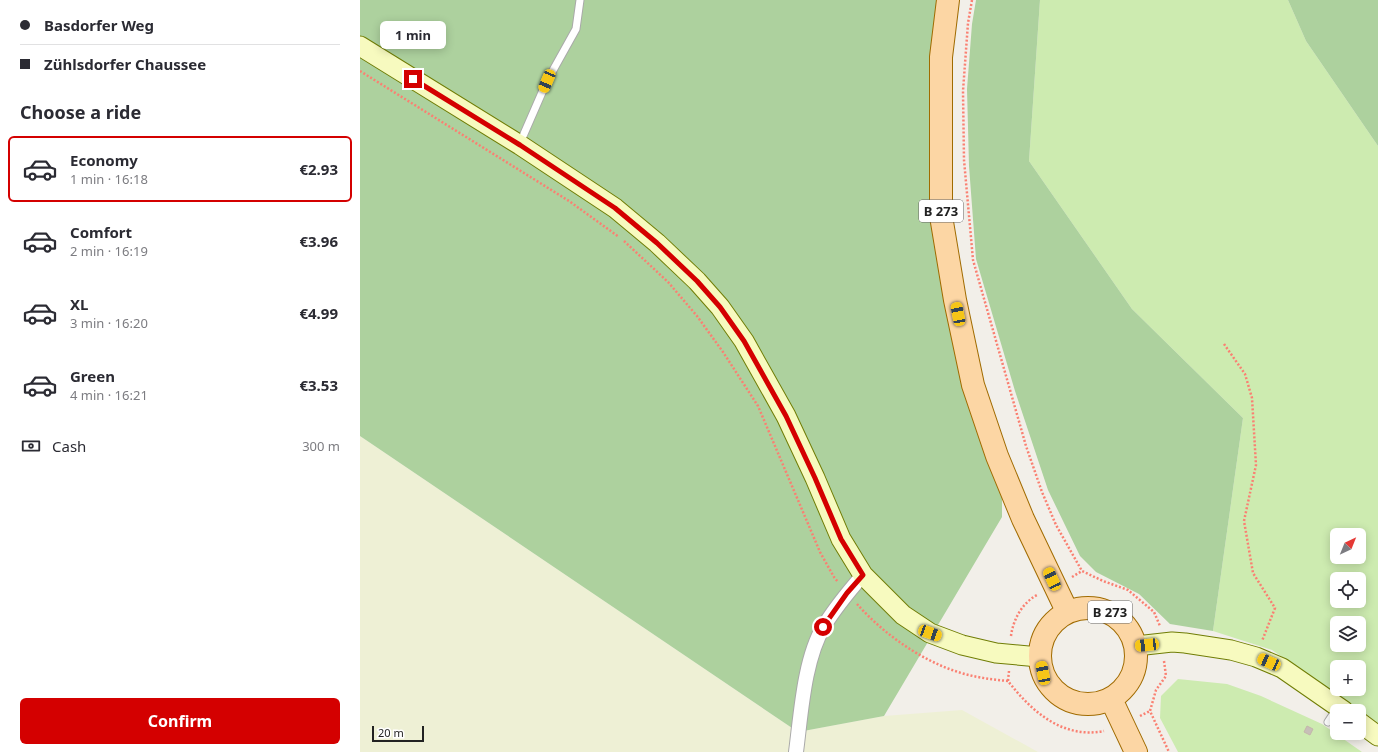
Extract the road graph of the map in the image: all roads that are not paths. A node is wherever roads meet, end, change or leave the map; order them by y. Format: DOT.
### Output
graph roads {
  1 [pos="580,0"];
  2 [pos="948,0"];
  3 [pos="360,46"];
  4 [pos="520,145"];
  5 [pos="863,575"];
  6 [pos="1067,612"];
  7 [pos="1136,646"];
  8 [pos="1040,657"];
  9 [pos="1111,699"];
  10 [pos="1330,707"];
  11 [pos="1366,727"];
  12 [pos="1378,736"];
  13 [pos="796,752"];
  14 [pos="1136,752"];
  1 -- 4 [label="lane"];
  2 -- 6 [label="main road, B 273"];
  3 -- 4 [label="street"];
  4 -- 5 [label="street"];
  5 -- 8 [label="street"];
  5 -- 13 [label="street"];
  6 -- 7 [label="main road, B 273"];
  6 -- 8 [label="main road, B 273"];
  7 -- 9 [label="main road, B 273"];
  7 -- 10 [label="street"];
  8 -- 9 [label="main road, B 273"];
  9 -- 14 [label="main road"];
  11 -- 12 [label="street"];
}
